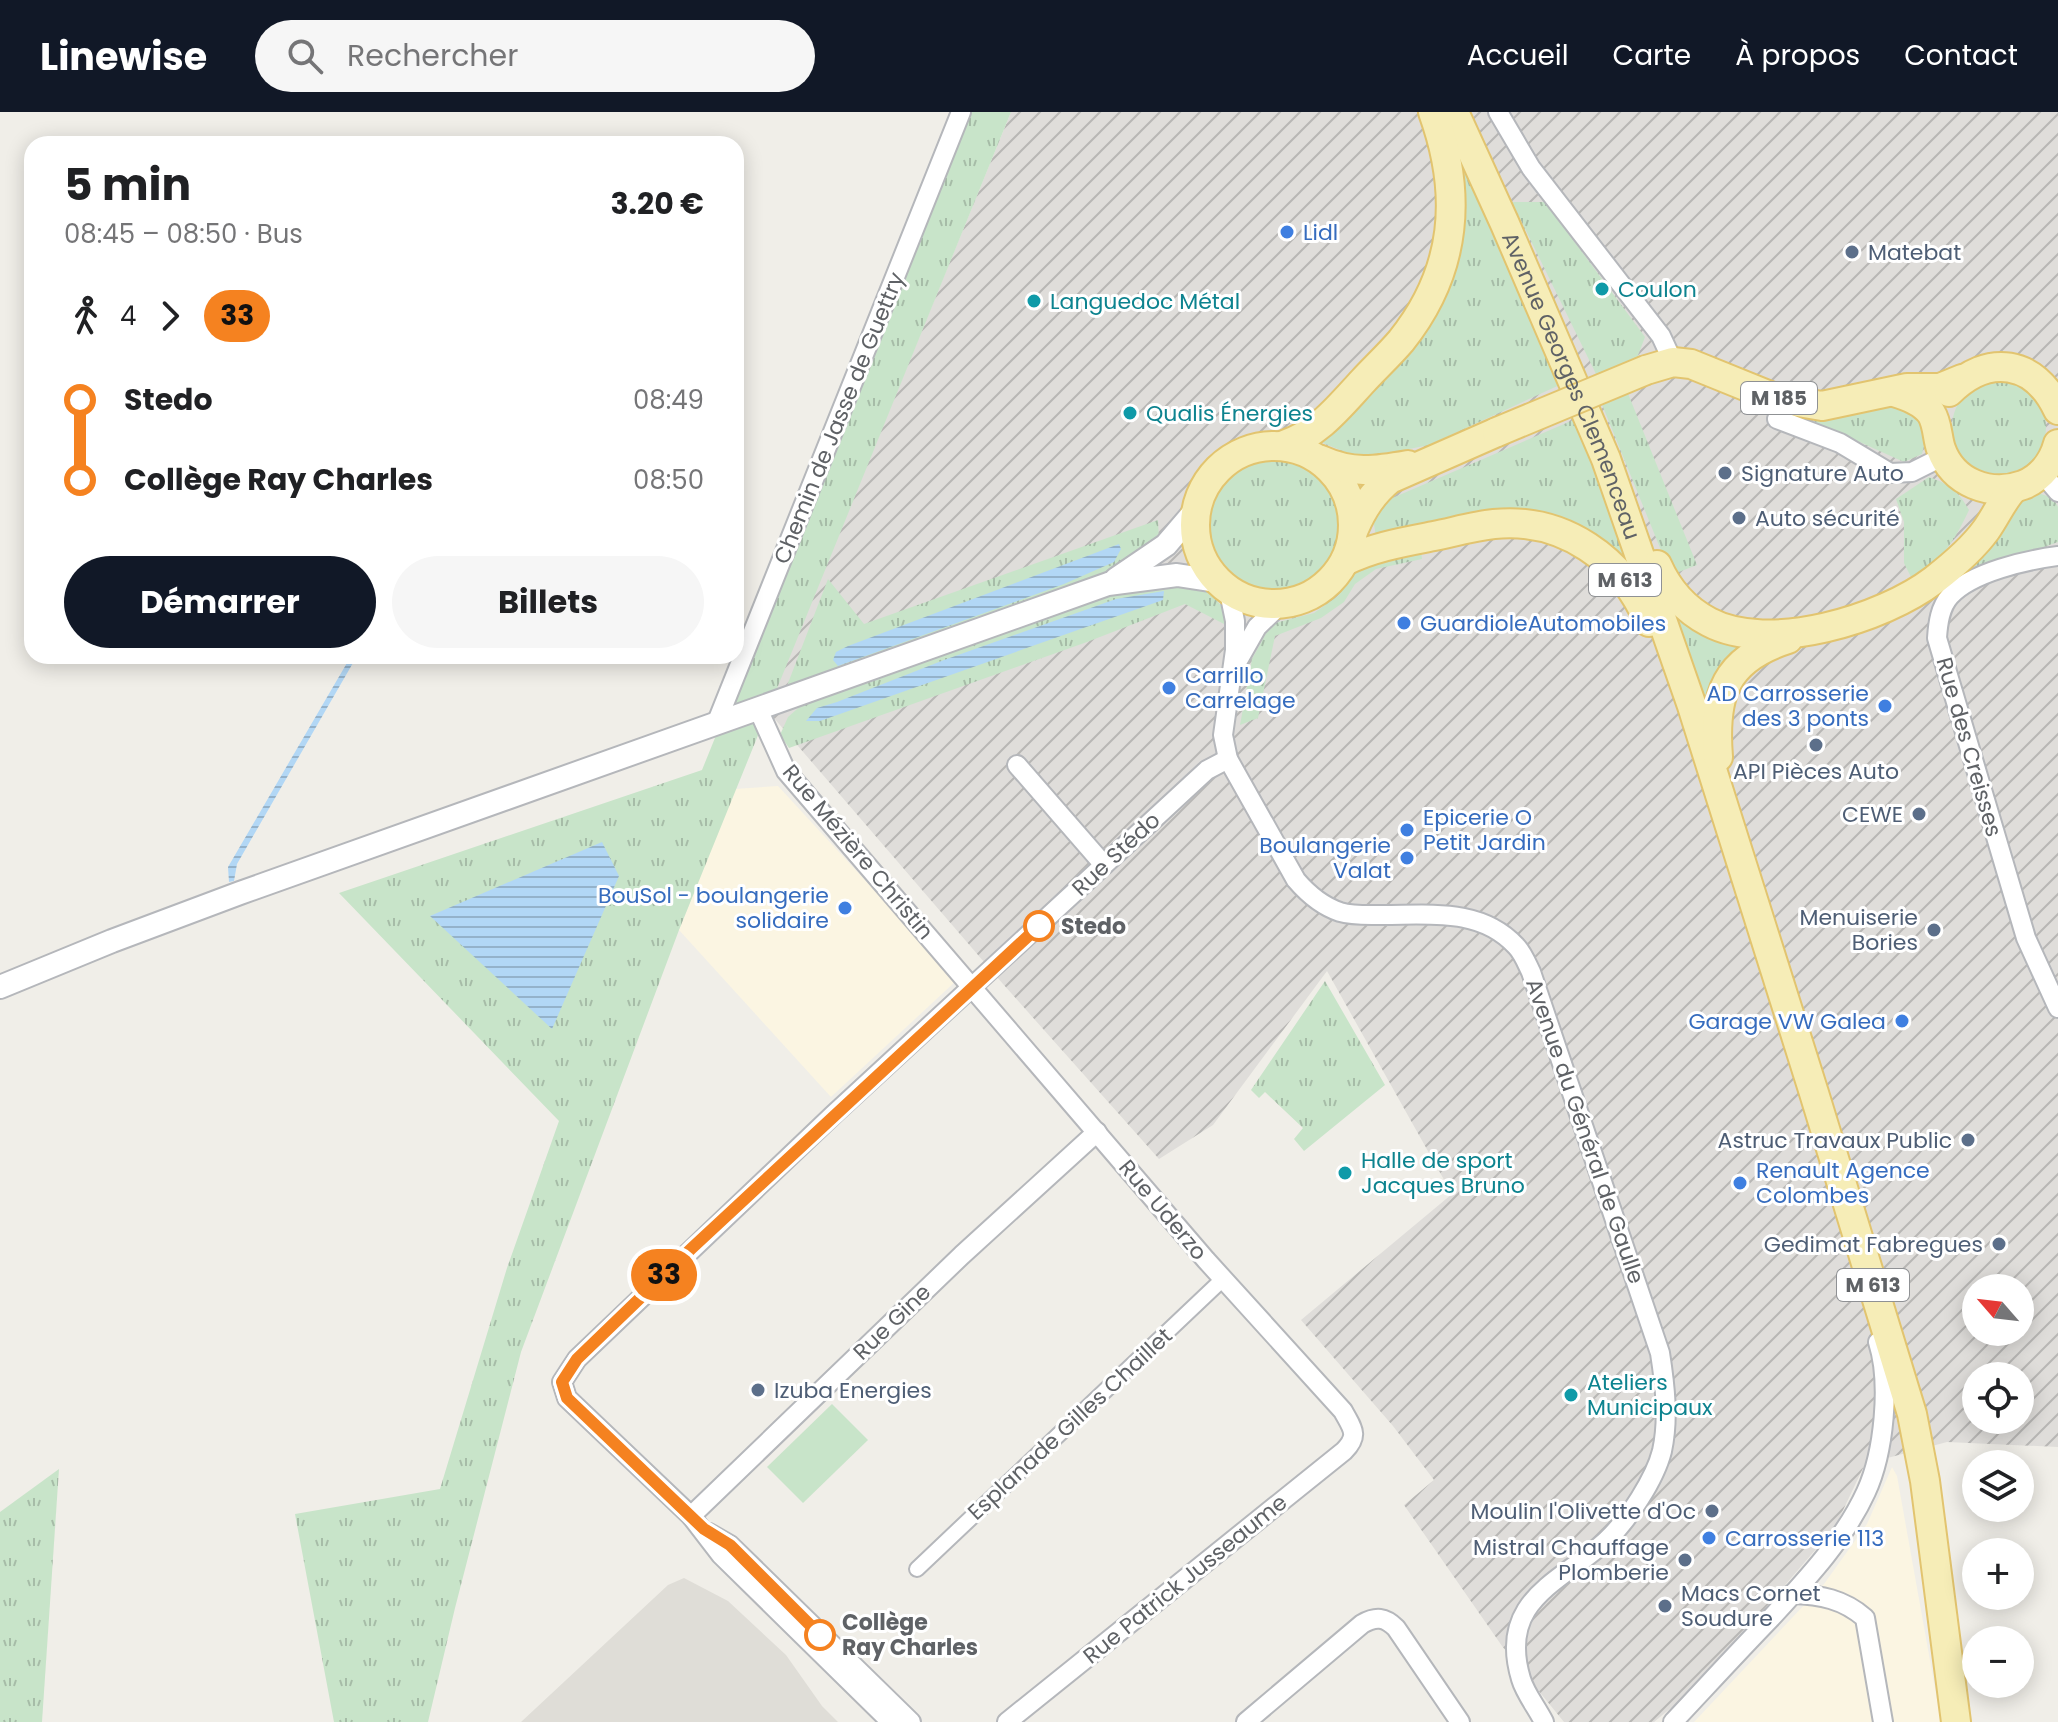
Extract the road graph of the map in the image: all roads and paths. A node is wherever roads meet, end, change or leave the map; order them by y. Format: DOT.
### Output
graph roads {
  1 [pos="961,112"];
  2 [pos="1433,112"];
  3 [pos="1454,112"];
  4 [pos="1498,112"];
  5 [pos="1538,300"];
  6 [pos="1660,366"];
  7 [pos="1962,379"];
  8 [pos="1889,391"];
  9 [pos="2055,401"];
  10 [pos="1777,419"];
  11 [pos="1941,443"];
  12 [pos="1284,445"];
  13 [pos="1321,460"];
  14 [pos="1425,462"];
  15 [pos="2054,462"];
  16 [pos="1969,482"];
  17 [pos="2013,489"];
  18 [pos="1195,511"];
  19 [pos="1354,529"];
  20 [pos="1962,555"];
  21 [pos="2058,556"];
  22 [pos="1345,561"];
  23 [pos="1108,584"];
  24 [pos="1223,586"];
  25 [pos="1280,605"];
  26 [pos="1819,629"];
  27 [pos="744,654"];
  28 [pos="740,664"];
  29 [pos="1233,670"];
  30 [pos="758,709"];
  31 [pos="716,724"];
  32 [pos="1228,759"];
  33 [pos="1017,765"];
  34 [pos="1738,853"];
  35 [pos="1104,865"];
  36 [pos="0,987"];
  37 [pos="973,987"];
  38 [pos="2058,1008"];
  39 [pos="1097,1132"];
  40 [pos="1223,1279"];
  41 [pos="1877,1297"];
  42 [pos="1354,1431"];
  43 [pos="697,1523"];
  44 [pos="917,1569"];
  45 [pos="1792,1594"];
  46 [pos="891,1722"];
  47 [pos="911,1722"];
  48 [pos="1007,1722"];
  49 [pos="1246,1722"];
  50 [pos="1460,1722"];
  51 [pos="1544,1722"];
  52 [pos="1673,1722"];
  53 [pos="1883,1722"];
  54 [pos="1956,1722"];
  1 -- 27 [label="street, Chemin de Jasse de Guettry"];
  2 -- 12 [label="main road"];
  3 -- 5 [label="main road, Avenue Georges Clemenceau / M 613"];
  4 -- 6 [label="street"];
  5 -- 26 [label="main road"];
  5 -- 34 [label="main road, Avenue Georges Clemenceau / M 613"];
  6 -- 8 [label="main road, M 185"];
  6 -- 14 [label="main road, bridge"];
  7 -- 8 [label="main road, M 185"];
  7 -- 9 [label="main road"];
  7 -- 11 [label="main road"];
  8 -- 11 [label="main road"];
  10 -- 11 [label="street"];
  11 -- 16 [label="main road"];
  12 -- 13 [label="main road"];
  12 -- 18 [label="main road"];
  13 -- 14 [label="main road"];
  13 -- 19 [label="main road"];
  14 -- 19 [label="main road"];
  15 -- 17 [label="main road"];
  16 -- 17 [label="main road"];
  16 -- 20 [label="main road, M 613"];
  17 -- 20 [label="main road, M 613"];
  18 -- 23 [label="street"];
  18 -- 24 [label="main road"];
  19 -- 22 [label="main road"];
  20 -- 26 [label="main road, M 613"];
  21 -- 38 [label="street, Rue des Creisses"];
  22 -- 25 [label="main road"];
  22 -- 34 [label="main road, M 613"];
  23 -- 24 [label="street"];
  23 -- 30 [label="street"];
  24 -- 25 [label="main road"];
  24 -- 29 [label="street, Avenue du Général de Gaulle"];
  25 -- 29 [label="street, Avenue du Général de Gaulle"];
  26 -- 34 [label="main road, M 613"];
  28 -- 31 [label="street, Chemin de Jasse de Guettry"];
  29 -- 32 [label="street, Avenue du Général de Gaulle"];
  30 -- 31 [label="street"];
  30 -- 37 [label="street, Rue Mézière Christin"];
  31 -- 36 [label="street"];
  32 -- 35 [label="street, Rue Stédo"];
  32 -- 51 [label="street, Avenue du Général de Gaulle"];
  33 -- 35 [label="street"];
  34 -- 41 [label="main road, Avenue Georges Clemenceau / M 613"];
  35 -- 37 [label="street, Rue Stédo"];
  37 -- 39 [label="street, Rue Uderzo"];
  37 -- 43 [label="street, Rue Stédo"];
  39 -- 40 [label="street, Rue Uderzo"];
  39 -- 43 [label="street, Rue Gine"];
  40 -- 42 [label="street, Rue Uderzo"];
  40 -- 44 [label="street, Esplanade Gilles Chaillet"];
  41 -- 45 [label="street"];
  41 -- 54 [label="main road, Avenue Georges Clemenceau / M 613"];
  42 -- 48 [label="street, Rue Patrick Jusseaume"];
  43 -- 46 [label="street"];
  43 -- 47 [label="street"];
  45 -- 52 [label="street"];
  45 -- 53 [label="street"];
  49 -- 50 [label="street"];
}
